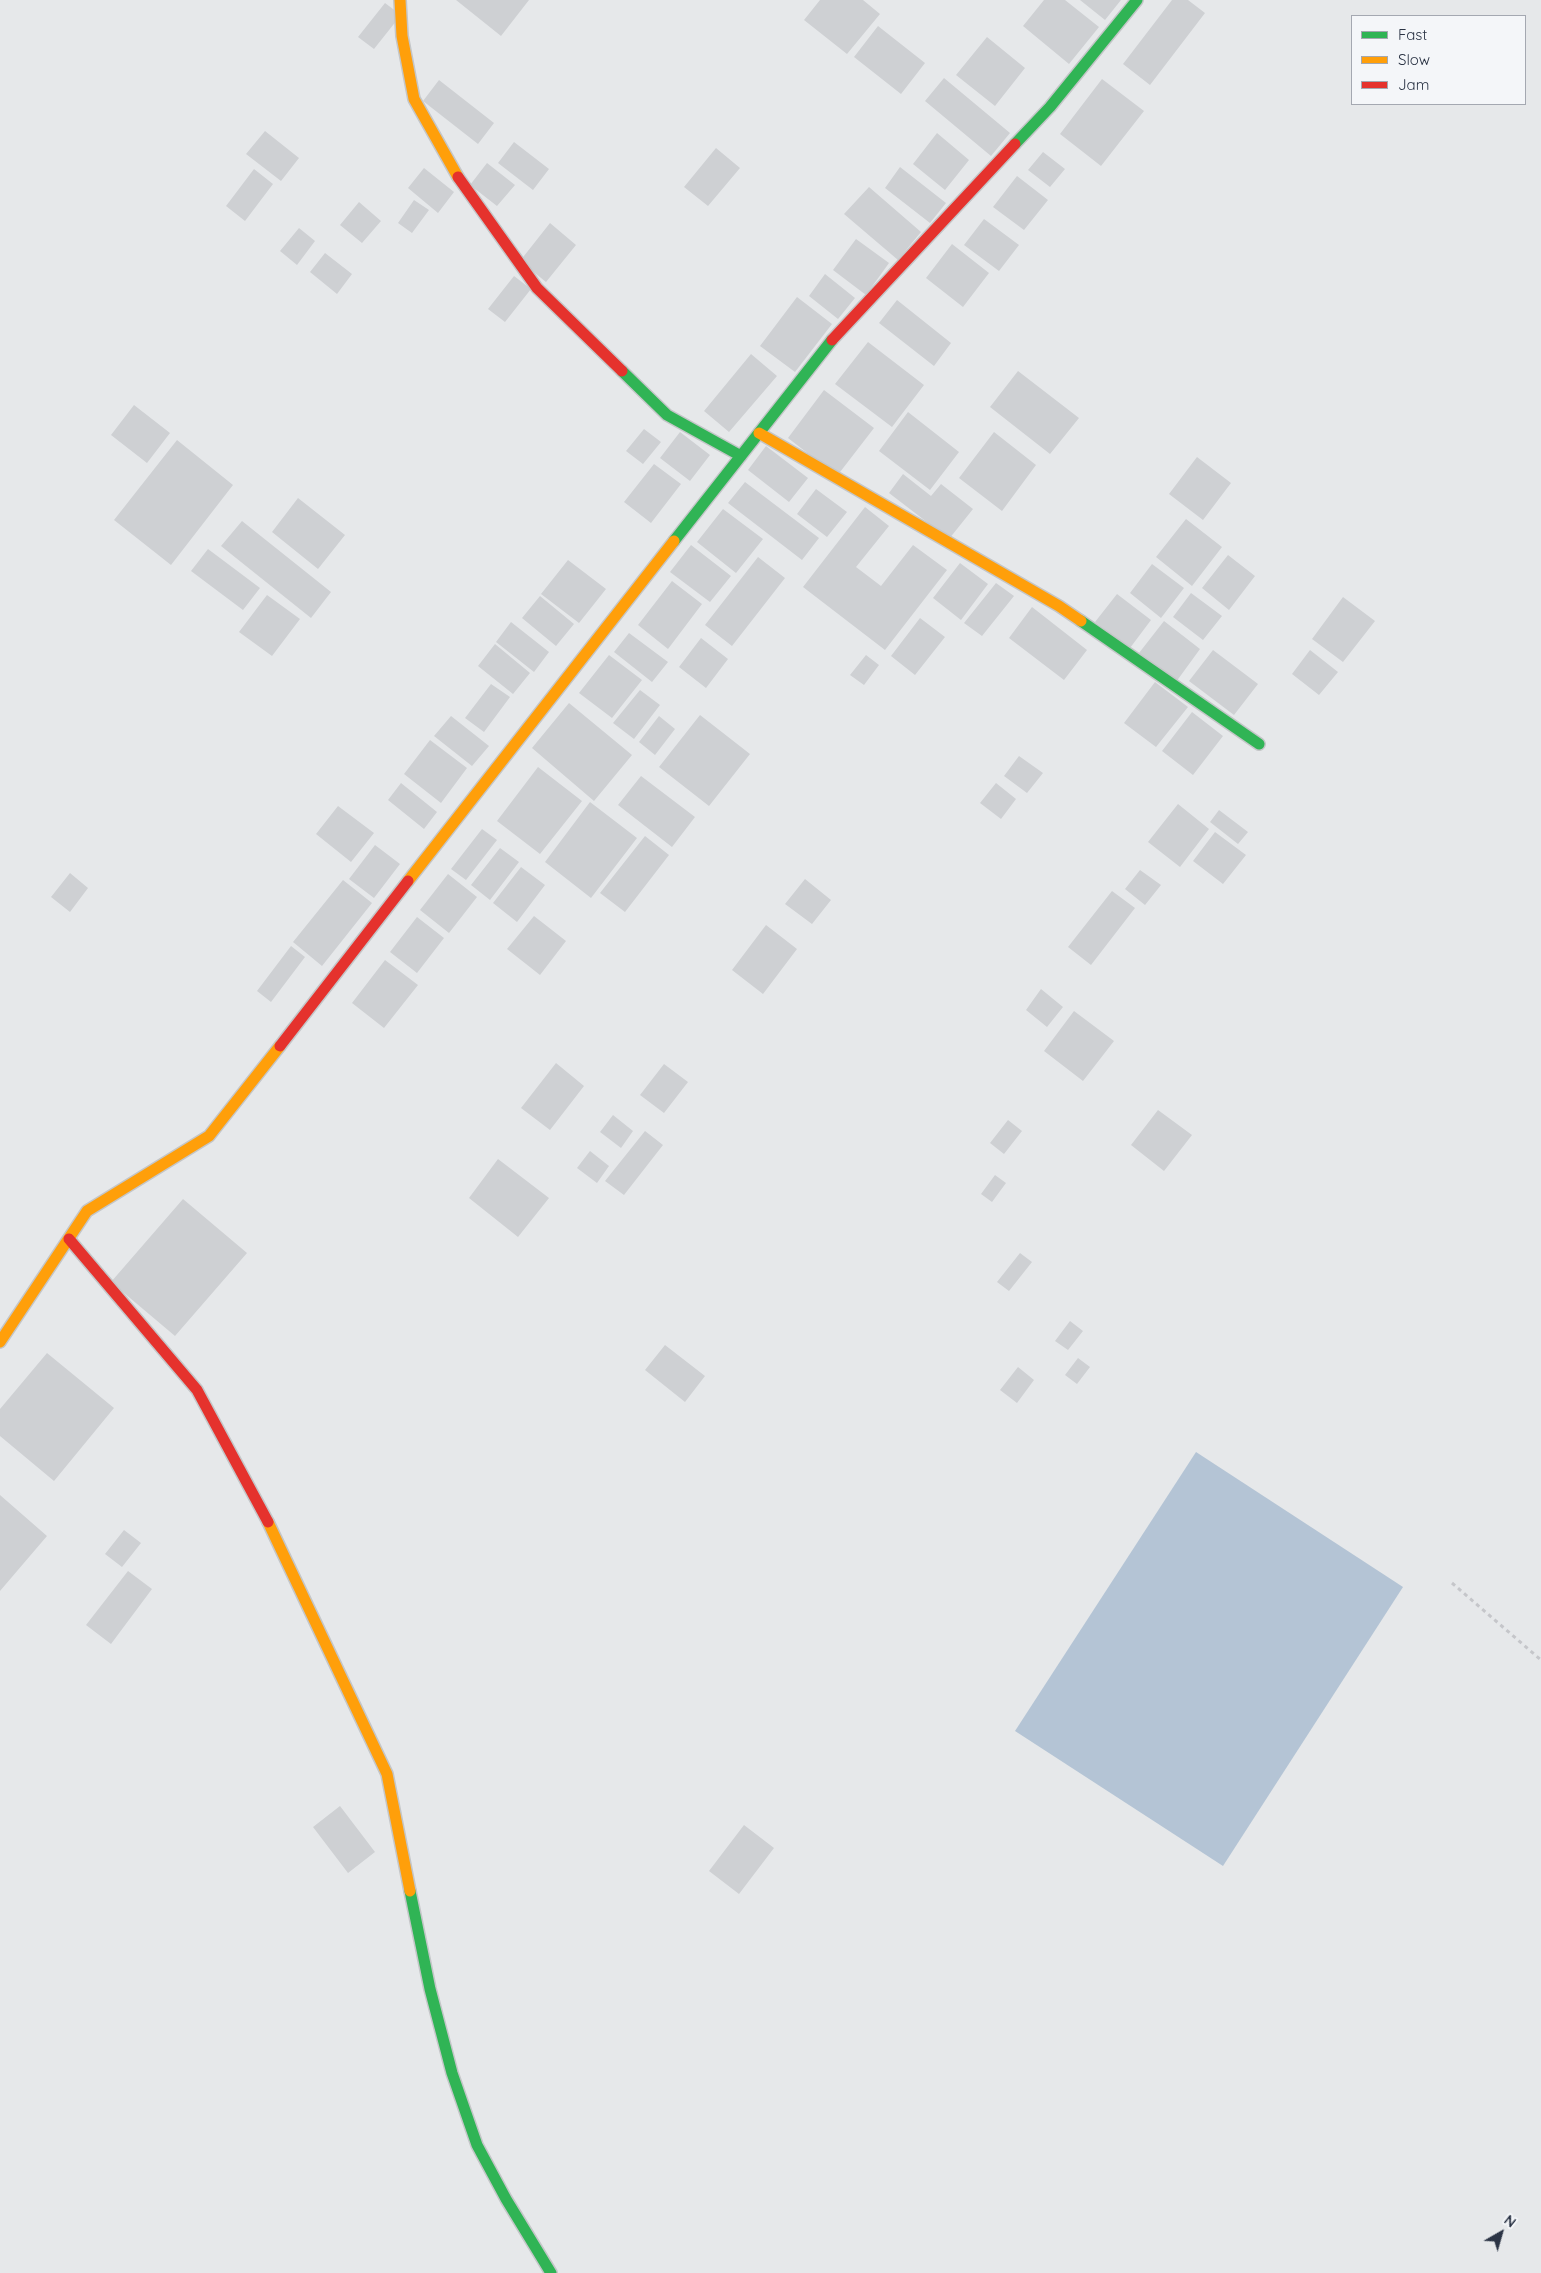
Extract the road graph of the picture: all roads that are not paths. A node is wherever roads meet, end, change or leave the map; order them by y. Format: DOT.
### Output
graph roads {
  1 [pos="400,0"];
  2 [pos="1137,0"];
  3 [pos="759,433"];
  4 [pos="741,456"];
  5 [pos="1259,744"];
  6 [pos="69,1239"];
  7 [pos="0,1342"];
  8 [pos="552,2273"];
  1 -- 4 [label="street"];
  2 -- 3 [label="street"];
  3 -- 4 [label="street"];
  3 -- 5 [label="street"];
  4 -- 6 [label="street"];
  6 -- 7 [label="street"];
  6 -- 8 [label="street"];
}
